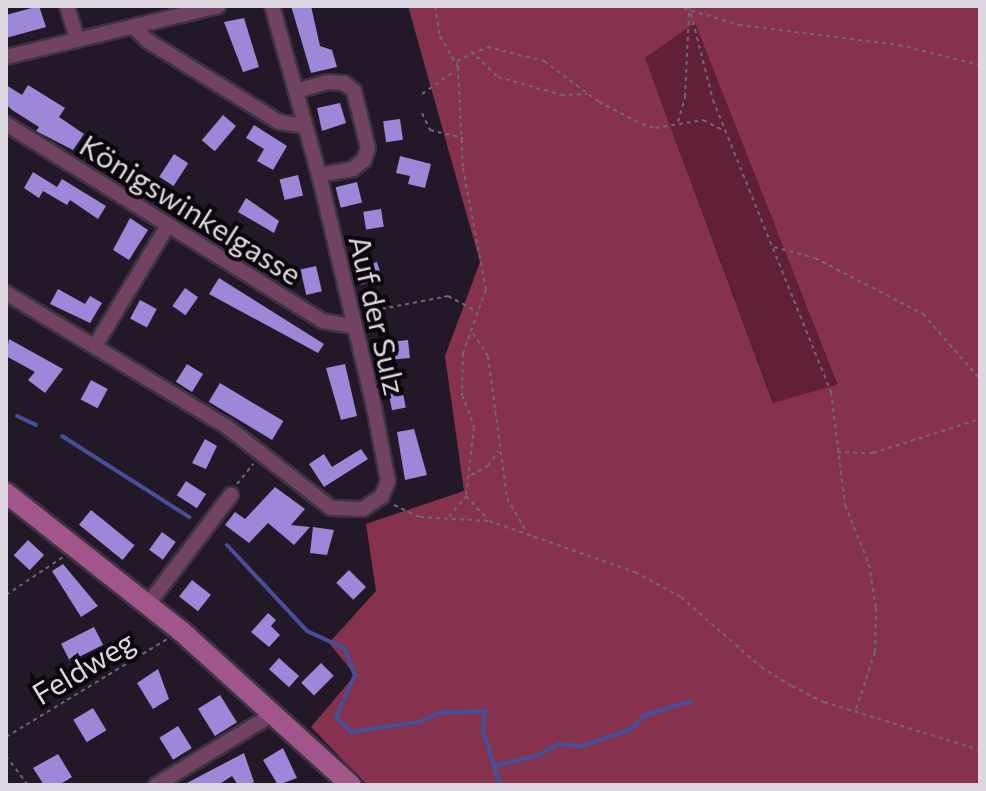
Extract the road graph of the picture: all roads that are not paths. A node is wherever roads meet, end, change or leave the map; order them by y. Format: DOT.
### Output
graph roads {
  1 [pos="67,6"];
  2 [pos="218,6"];
  3 [pos="272,6"];
  4 [pos="135,28"];
  5 [pos="77,39"];
  6 [pos="6,57"];
  7 [pos="296,91"];
  8 [pos="6,124"];
  9 [pos="305,126"];
  10 [pos="319,175"];
  11 [pos="168,225"];
  12 [pos="6,293"];
  13 [pos="351,319"];
  14 [pos="95,346"];
  15 [pos="6,493"];
  16 [pos="231,495"];
  17 [pos="149,603"];
  18 [pos="275,713"];
  19 [pos="156,785"];
  20 [pos="351,785"];
  1 -- 5 [label="street"];
  2 -- 4 [label="street"];
  3 -- 7 [label="street, Auf der Sulz"];
  4 -- 5 [label="street"];
  4 -- 9 [label="street"];
  5 -- 6 [label="street"];
  7 -- 9 [label="street, Auf der Sulz"];
  7 -- 10 [label="street"];
  8 -- 11 [label="street, Königswinkelgasse"];
  9 -- 10 [label="street, Auf der Sulz"];
  10 -- 13 [label="street, Auf der Sulz"];
  11 -- 13 [label="street, Königswinkelgasse"];
  11 -- 14 [label="street"];
  12 -- 14 [label="street"];
  13 -- 14 [label="street, Auf der Sulz"];
  15 -- 17 [label="street"];
  16 -- 17 [label="street"];
  17 -- 18 [label="street"];
  18 -- 19 [label="street"];
  18 -- 20 [label="street"];
}
